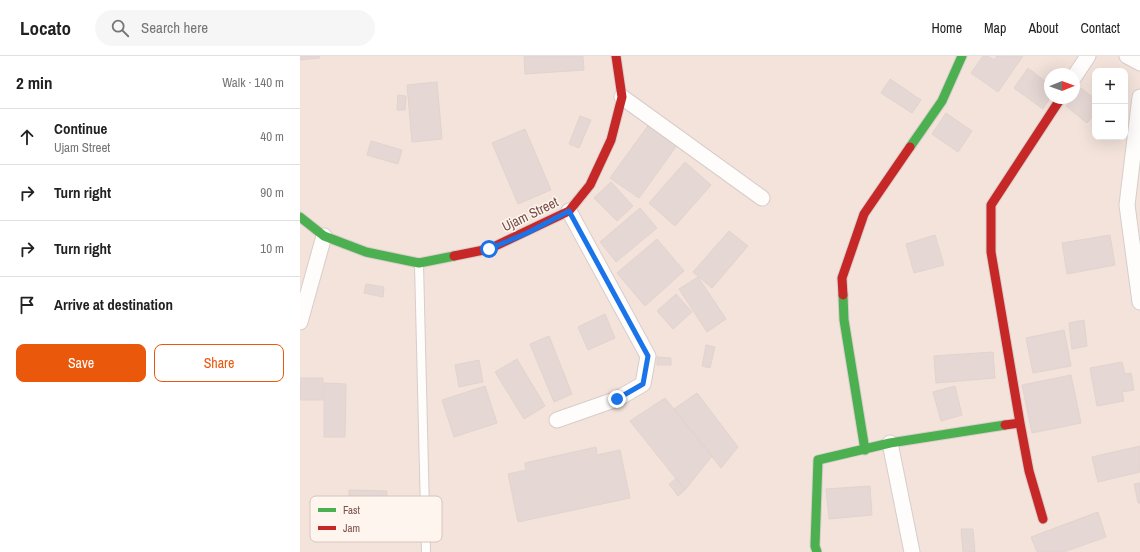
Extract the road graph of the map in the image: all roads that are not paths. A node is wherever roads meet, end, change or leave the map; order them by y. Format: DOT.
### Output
graph roads {
  1 [pos="616,56"];
  2 [pos="962,56"];
  3 [pos="1088,56"];
  4 [pos="1127,56"];
  5 [pos="1140,62"];
  6 [pos="1080,68"];
  7 [pos="622,97"];
  8 [pos="1140,97"];
  9 [pos="1057,104"];
  10 [pos="762,198"];
  11 [pos="569,211"];
  12 [pos="300,217"];
  13 [pos="324,236"];
  14 [pos="419,263"];
  15 [pos="1140,302"];
  16 [pos="300,322"];
  17 [pos="557,420"];
  18 [pos="1020,423"];
  19 [pos="890,443"];
  20 [pos="864,450"];
  21 [pos="425,496"];
  22 [pos="1043,519"];
  23 [pos="426,542"];
  24 [pos="426,552"];
  25 [pos="817,552"];
  26 [pos="912,552"];
  1 -- 7 [label="street, Ujam Street"];
  2 -- 20 [label="street"];
  3 -- 6 [label="street"];
  4 -- 5 [label="street"];
  7 -- 10 [label="street"];
  7 -- 11 [label="street, Ujam Street"];
  8 -- 15 [label="street"];
  9 -- 18 [label="street"];
  11 -- 14 [label="street, Ujam Street"];
  11 -- 17 [label="street"];
  12 -- 13 [label="street, Ujam Street"];
  13 -- 14 [label="street, Ujam Street"];
  13 -- 16 [label="street"];
  14 -- 21 [label="lane"];
  18 -- 19 [label="street"];
  18 -- 22 [label="street"];
  19 -- 20 [label="street"];
  19 -- 26 [label="street"];
  20 -- 25 [label="street"];
  23 -- 24 [label="lane"];
}
